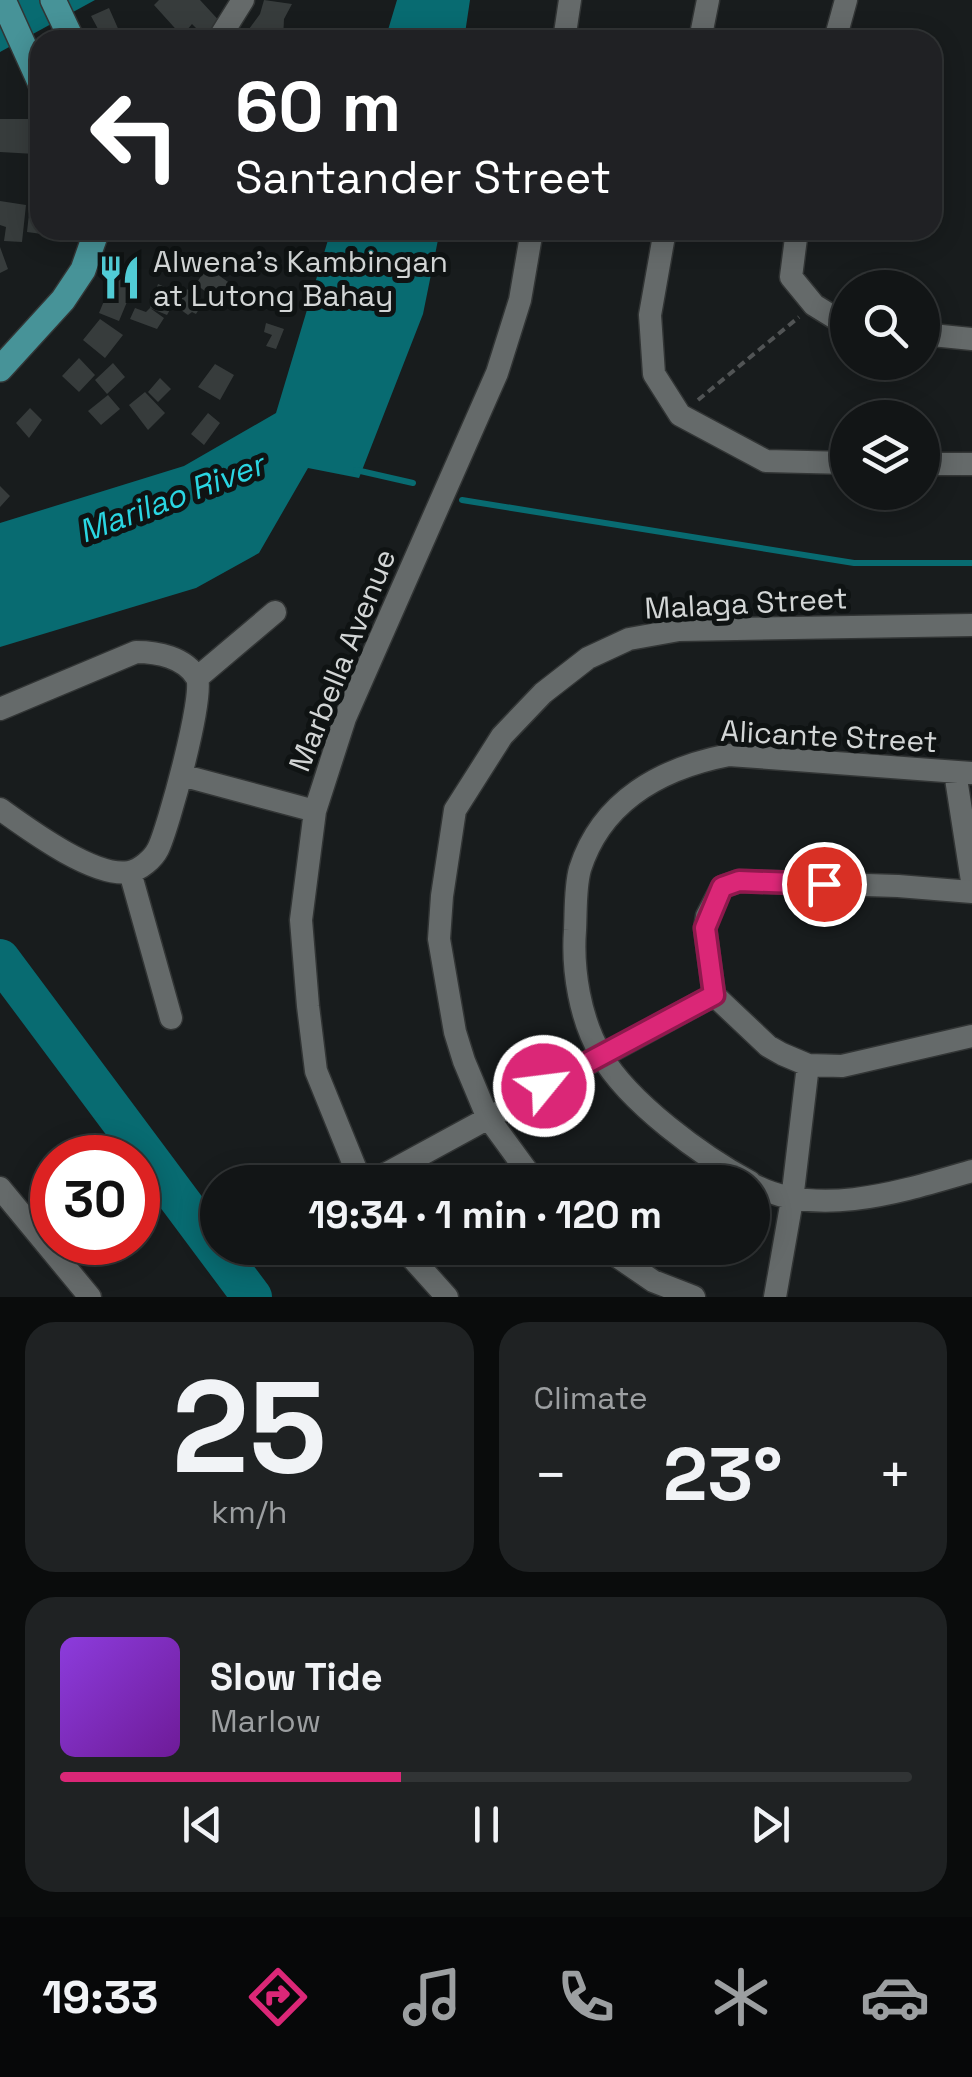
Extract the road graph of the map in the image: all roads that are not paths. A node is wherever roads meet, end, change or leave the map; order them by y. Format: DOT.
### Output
graph roads {
  1 [pos="3,0"];
  2 [pos="53,0"];
  3 [pos="243,0"];
  4 [pos="570,0"];
  5 [pos="708,0"];
  6 [pos="846,0"];
  7 [pos="67,30"];
  8 [pos="224,30"];
  9 [pos="566,30"];
  10 [pos="702,30"];
  11 [pos="838,30"];
  12 [pos="30,60"];
  13 [pos="91,240"];
  14 [pos="530,240"];
  15 [pos="663,240"];
  16 [pos="796,240"];
  17 [pos="830,315"];
  18 [pos="940,336"];
  19 [pos="972,339"];
  20 [pos="0,369"];
  21 [pos="830,462"];
  22 [pos="940,464"];
  23 [pos="972,464"];
  24 [pos="275,612"];
  25 [pos="972,625"];
  26 [pos="196,678"];
  27 [pos="0,708"];
  28 [pos="964,772"];
  29 [pos="181,775"];
  30 [pos="0,810"];
  31 [pos="315,811"];
  32 [pos="130,872"];
  33 [pos="972,881"];
  34 [pos="972,892"];
  35 [pos="714,995"];
  36 [pos="171,1018"];
  37 [pos="972,1036"];
  38 [pos="600,1055"];
  39 [pos="808,1065"];
  40 [pos="488,1116"];
  41 [pos="354,1165"];
  42 [pos="400,1165"];
  43 [pos="523,1165"];
  44 [pos="722,1165"];
  45 [pos="972,1171"];
  46 [pos="770,1191"];
  47 [pos="792,1200"];
  48 [pos="4,1201"];
  49 [pos="418,1265"];
  50 [pos="630,1265"];
  51 [pos="90,1297"];
  52 [pos="447,1297"];
  53 [pos="694,1297"];
  54 [pos="775,1297"];
  1 -- 12 [label="main road"];
  2 -- 7 [label="main road"];
  3 -- 8 [label="street"];
  4 -- 9 [label="street"];
  5 -- 10 [label="street"];
  6 -- 11 [label="street"];
  13 -- 20 [label="main road"];
  14 -- 31 [label="street, Marbella Avenue"];
  15 -- 21 [label="street"];
  16 -- 17 [label="street"];
  18 -- 19 [label="street"];
  22 -- 23 [label="street"];
  24 -- 26 [label="street"];
  25 -- 40 [label="street, Malaga Street"];
  26 -- 27 [label="street"];
  26 -- 29 [label="street"];
  28 -- 33 [label="street"];
  28 -- 38 [label="street, Alicante Street"];
  29 -- 31 [label="street"];
  29 -- 32 [label="street"];
  30 -- 32 [label="street"];
  31 -- 41 [label="street, Marbella Avenue"];
  32 -- 36 [label="street"];
  34 -- 35 [label="street"];
  35 -- 38 [label="street"];
  35 -- 39 [label="street"];
  37 -- 39 [label="street"];
  38 -- 40 [label="street"];
  38 -- 44 [label="street, Alicante Street"];
  39 -- 47 [label="street"];
  40 -- 42 [label="street"];
  40 -- 43 [label="street, Malaga Street"];
  45 -- 47 [label="street, Alicante Street"];
  46 -- 47 [label="street, Alicante Street"];
  47 -- 54 [label="street"];
  48 -- 51 [label="street"];
  49 -- 52 [label="street"];
  50 -- 53 [label="street"];
}
